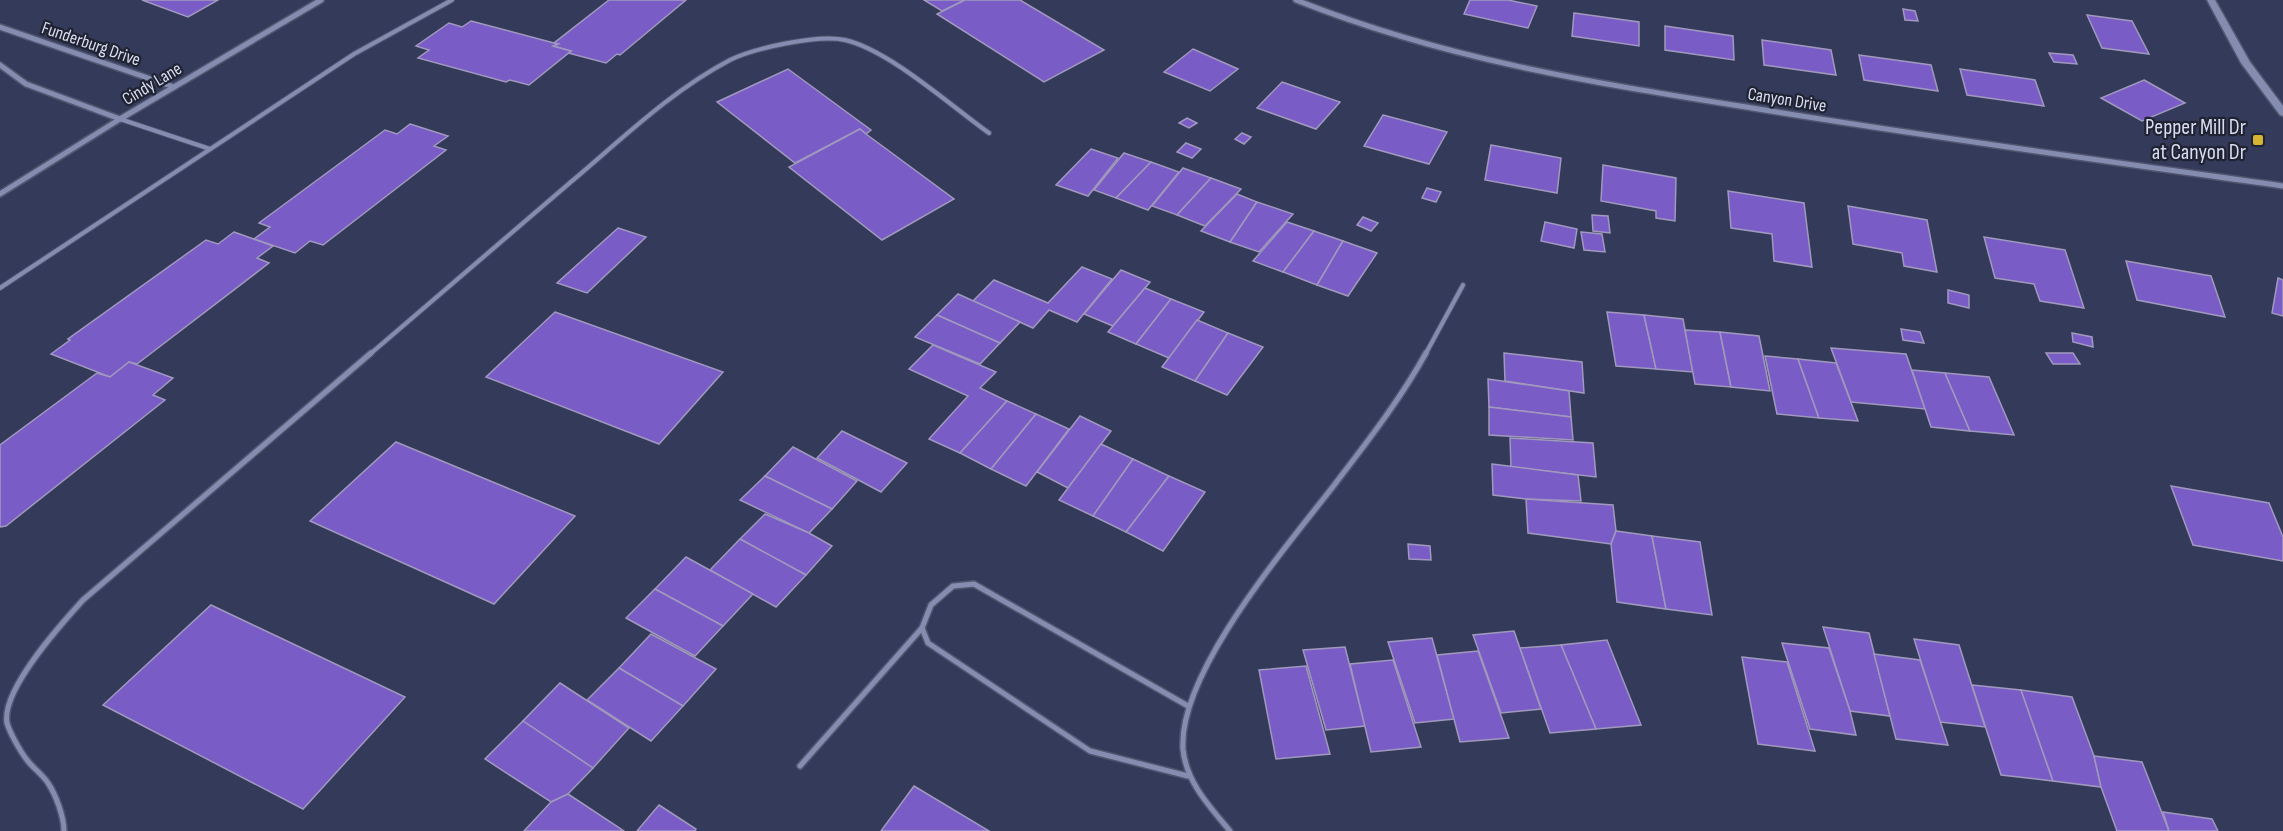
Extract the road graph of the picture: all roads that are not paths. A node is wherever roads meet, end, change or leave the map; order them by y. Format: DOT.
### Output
graph roads {
  1 [pos="321,0"];
  2 [pos="452,0"];
  3 [pos="1296,0"];
  4 [pos="2211,0"];
  5 [pos="0,27"];
  6 [pos="0,65"];
  7 [pos="174,87"];
  8 [pos="2283,113"];
  9 [pos="120,119"];
  10 [pos="989,133"];
  11 [pos="210,149"];
  12 [pos="2283,186"];
  13 [pos="0,194"];
  14 [pos="1463,285"];
  15 [pos="0,288"];
  16 [pos="922,628"];
  17 [pos="1188,706"];
  18 [pos="800,766"];
  19 [pos="1188,776"];
  20 [pos="64,831"];
  21 [pos="1230,831"];
  1 -- 7 [label="street, Cindy Lane"];
  2 -- 11 [label="lane"];
  3 -- 12 [label="street, Canyon Drive"];
  4 -- 8 [label="street"];
  5 -- 7 [label="street, Funderburg Drive"];
  6 -- 9 [label="street"];
  7 -- 9 [label="street, Cindy Lane"];
  9 -- 11 [label="lane"];
  9 -- 13 [label="street, Cindy Lane"];
  10 -- 20 [label="lane"];
  11 -- 15 [label="lane"];
  14 -- 17 [label="lane"];
  16 -- 17 [label="lane"];
  16 -- 18 [label="lane"];
  16 -- 19 [label="lane"];
  17 -- 19 [label="lane"];
  19 -- 21 [label="lane"];
}
